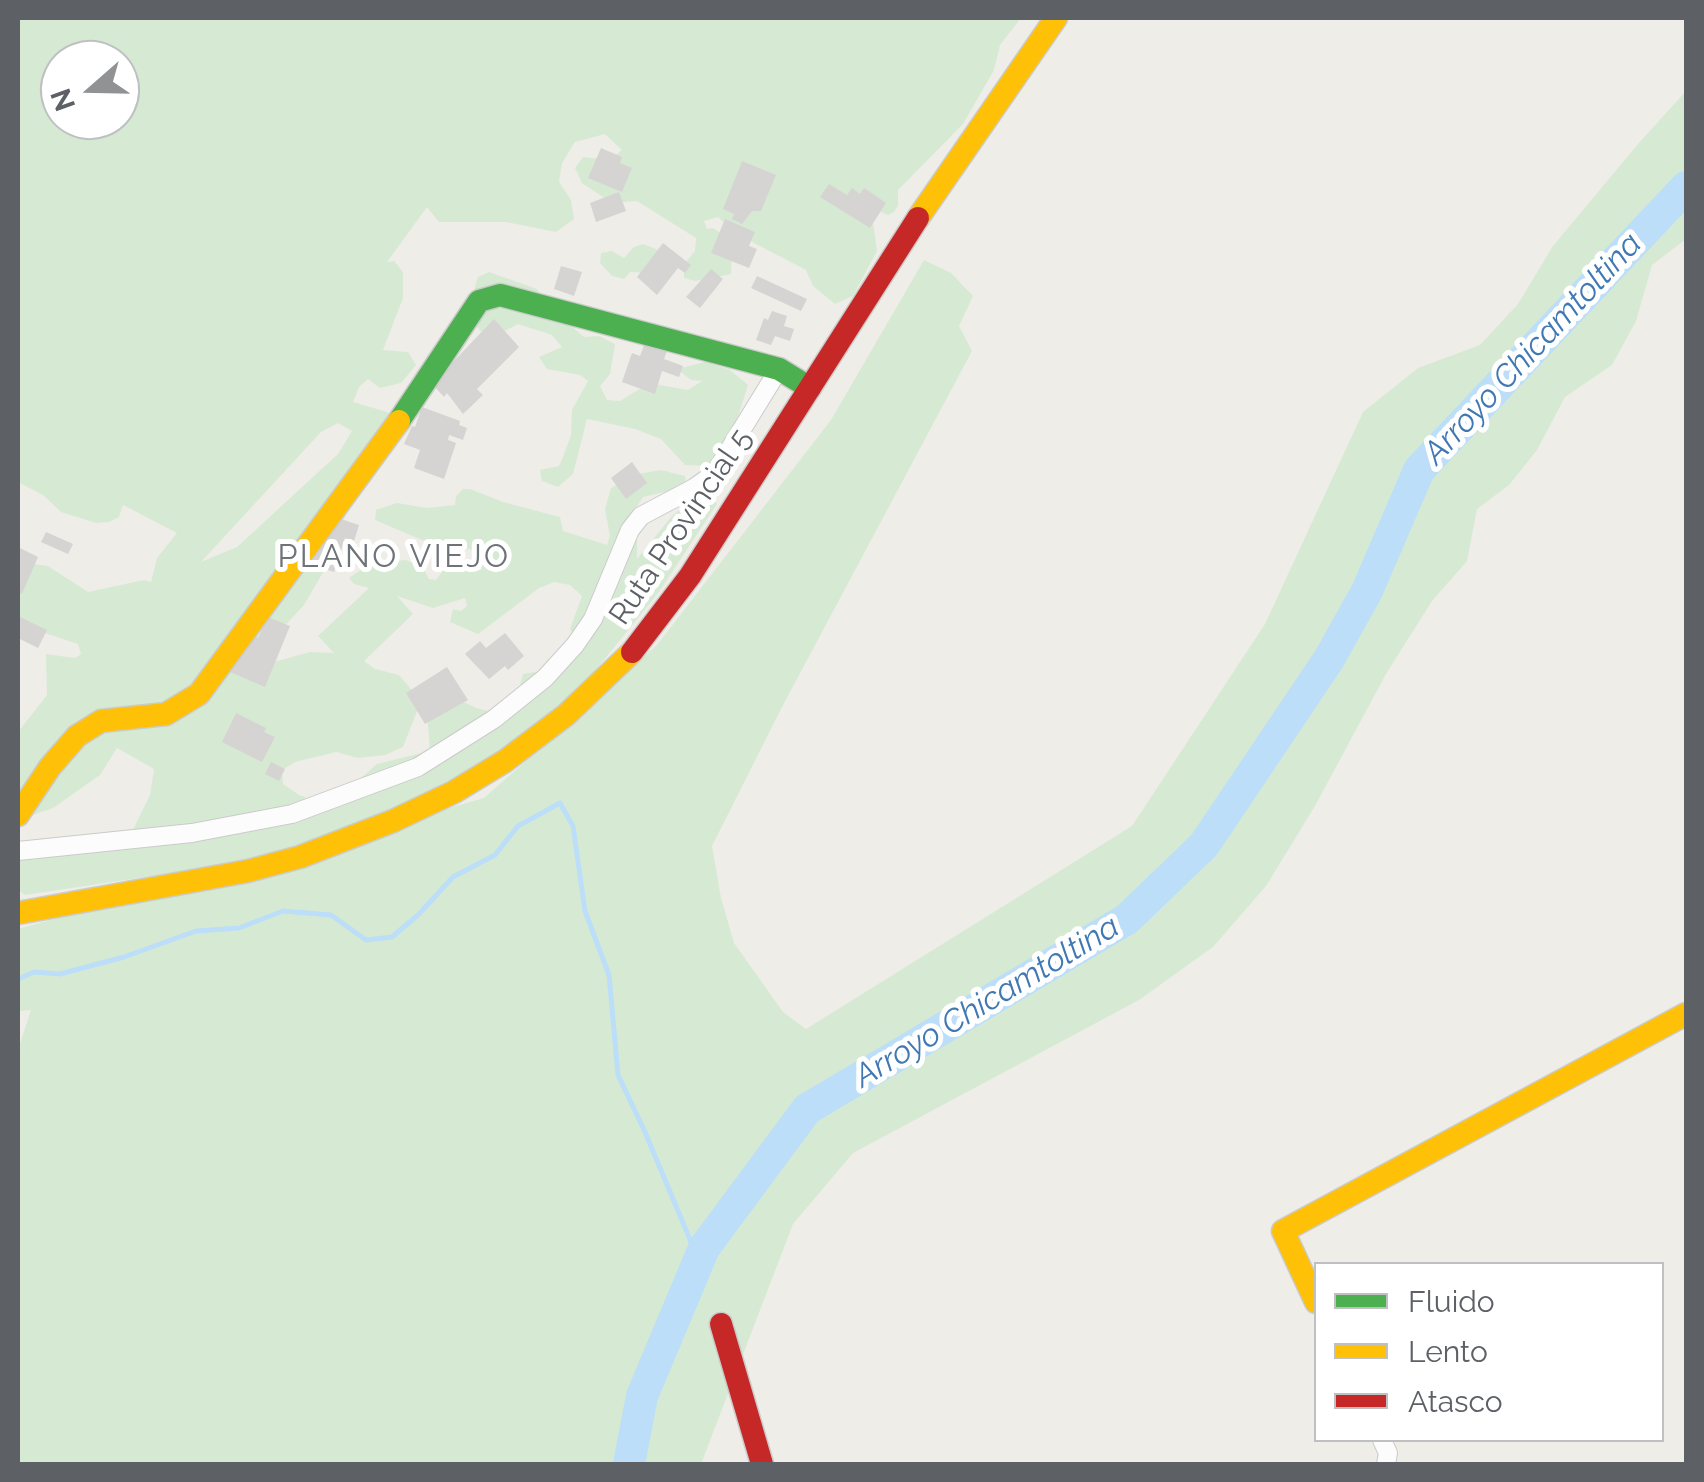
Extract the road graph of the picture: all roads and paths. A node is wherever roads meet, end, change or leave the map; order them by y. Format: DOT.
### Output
graph roads {
  1 [pos="1056,18"];
  2 [pos="780,369"];
  3 [pos="810,388"];
  4 [pos="18,816"];
  5 [pos="18,852"];
  6 [pos="18,913"];
  7 [pos="1686,1014"];
  8 [pos="1314,1298"];
  9 [pos="721,1324"];
  10 [pos="762,1464"];
  1 -- 3 [label="street, Ruta Provincial 5"];
  2 -- 3 [label="street"];
  2 -- 4 [label="street"];
  2 -- 5 [label="street"];
  3 -- 6 [label="street, Ruta Provincial 5"];
  7 -- 8 [label="street"];
  9 -- 10 [label="street"];
}
